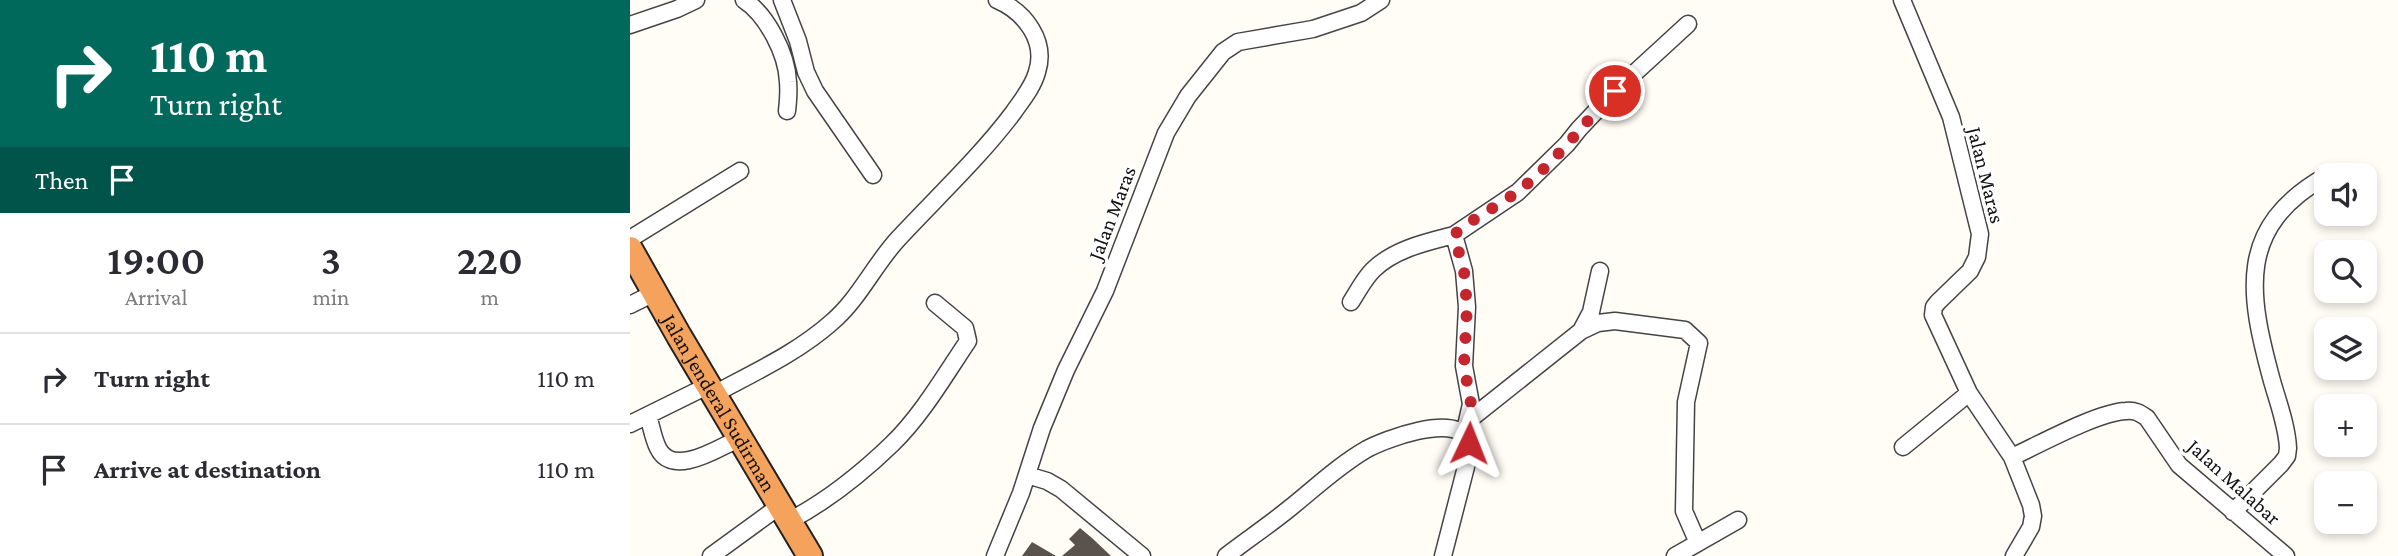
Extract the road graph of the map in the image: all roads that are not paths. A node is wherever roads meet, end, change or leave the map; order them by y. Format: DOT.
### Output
graph roads {
  1 [pos="696,0"];
  2 [pos="744,0"];
  3 [pos="782,0"];
  4 [pos="997,0"];
  5 [pos="1381,0"];
  6 [pos="1902,0"];
  7 [pos="1688,24"];
  8 [pos="630,25"];
  9 [pos="787,111"];
  10 [pos="740,171"];
  11 [pos="873,175"];
  12 [pos="2314,182"];
  13 [pos="1454,235"];
  14 [pos="630,239"];
  15 [pos="630,249"];
  16 [pos="630,269"];
  17 [pos="1600,271"];
  18 [pos="638,301"];
  19 [pos="1351,302"];
  20 [pos="935,303"];
  21 [pos="1581,331"];
  22 [pos="707,392"];
  23 [pos="1969,393"];
  24 [pos="648,415"];
  25 [pos="630,424"];
  26 [pos="1466,427"];
  27 [pos="730,443"];
  28 [pos="1903,447"];
  29 [pos="2012,457"];
  30 [pos="1027,475"];
  31 [pos="2233,512"];
  32 [pos="780,517"];
  33 [pos="1738,520"];
  34 [pos="1699,543"];
  35 [pos="711,556"];
  36 [pos="797,556"];
  37 [pos="810,556"];
  38 [pos="995,556"];
  39 [pos="1142,556"];
  40 [pos="1226,556"];
  41 [pos="1443,556"];
  42 [pos="1675,556"];
  43 [pos="2014,556"];
  44 [pos="2286,556"];
  1 -- 8 [label="street"];
  2 -- 9 [label="street"];
  3 -- 11 [label="street"];
  4 -- 22 [label="street"];
  5 -- 30 [label="street, Jalan Maras"];
  6 -- 23 [label="street, Jalan Maras"];
  7 -- 13 [label="street"];
  10 -- 14 [label="street"];
  12 -- 31 [label="street"];
  13 -- 19 [label="street"];
  13 -- 26 [label="street"];
  15 -- 22 [label="highway, Jalan Jenderal Sudirman"];
  16 -- 18 [label="highway, Jalan Jenderal Sudirman"];
  17 -- 21 [label="street"];
  18 -- 22 [label="highway, Jalan Jenderal Sudirman"];
  20 -- 32 [label="street"];
  21 -- 26 [label="street"];
  21 -- 34 [label="street"];
  22 -- 24 [label="street"];
  22 -- 27 [label="highway, Jalan Jenderal Sudirman"];
  22 -- 32 [label="highway, Jalan Jenderal Sudirman"];
  23 -- 28 [label="street"];
  23 -- 29 [label="street, Jalan Maras"];
  24 -- 25 [label="street"];
  24 -- 27 [label="street"];
  26 -- 40 [label="street"];
  26 -- 41 [label="street"];
  27 -- 32 [label="highway, Jalan Jenderal Sudirman"];
  29 -- 31 [label="street, Jalan Malabar"];
  29 -- 43 [label="street, Jalan Maras"];
  30 -- 38 [label="street, Jalan Maras"];
  30 -- 39 [label="street"];
  31 -- 44 [label="street, Jalan Malabar"];
  32 -- 35 [label="street"];
  32 -- 36 [label="highway, Jalan Jenderal Sudirman"];
  32 -- 37 [label="highway, Jalan Jenderal Sudirman"];
  33 -- 34 [label="street"];
  34 -- 42 [label="street"];
}
